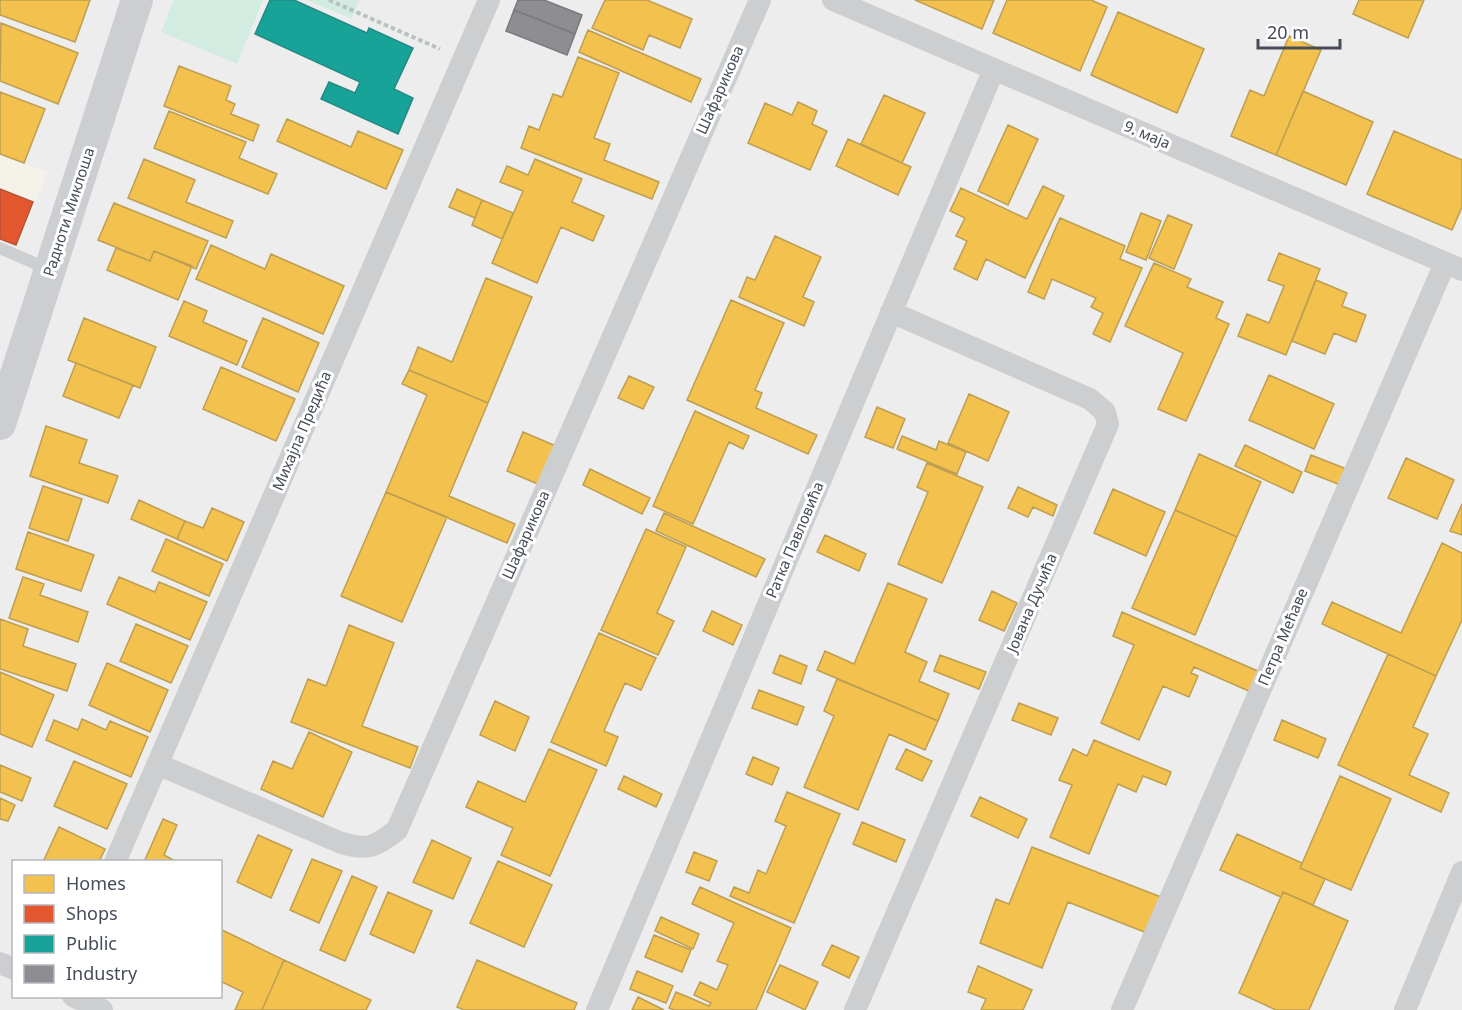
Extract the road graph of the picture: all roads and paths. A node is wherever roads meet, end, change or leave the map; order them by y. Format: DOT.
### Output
graph roads {
  1 [pos="138,0"];
  2 [pos="329,0"];
  3 [pos="489,0"];
  4 [pos="760,0"];
  5 [pos="833,0"];
  6 [pos="463,59"];
  7 [pos="994,69"];
  8 [pos="0,248"];
  9 [pos="1454,267"];
  10 [pos="50,270"];
  11 [pos="891,312"];
  12 [pos="0,424"];
  13 [pos="158,764"];
  14 [pos="115,860"];
  15 [pos="1462,872"];
  16 [pos="77,998"];
  17 [pos="102,1010"];
  18 [pos="597,1010"];
  19 [pos="855,1010"];
  20 [pos="1122,1010"];
  21 [pos="1405,1010"];
  1 -- 10 [label="street, Радноти Миклоша"];
  2 -- 6 [label="path"];
  3 -- 6 [label="street, Михајла Предића"];
  4 -- 13 [label="street, Шафарикова"];
  5 -- 7 [label="street, 9. маја"];
  6 -- 13 [label="street, Михајла Предића"];
  7 -- 9 [label="street, 9. маја"];
  7 -- 11 [label="street, Ратка Павловића"];
  8 -- 10 [label="lane"];
  9 -- 20 [label="street, Петра Мећаве"];
  10 -- 12 [label="street, Радноти Миклоша"];
  11 -- 18 [label="street, Ратка Павловића"];
  11 -- 19 [label="street, Јована Дучића"];
  13 -- 14 [label="street, Михајла Предића"];
  15 -- 21 [label="street"];
  16 -- 17 [label="street"];
}
